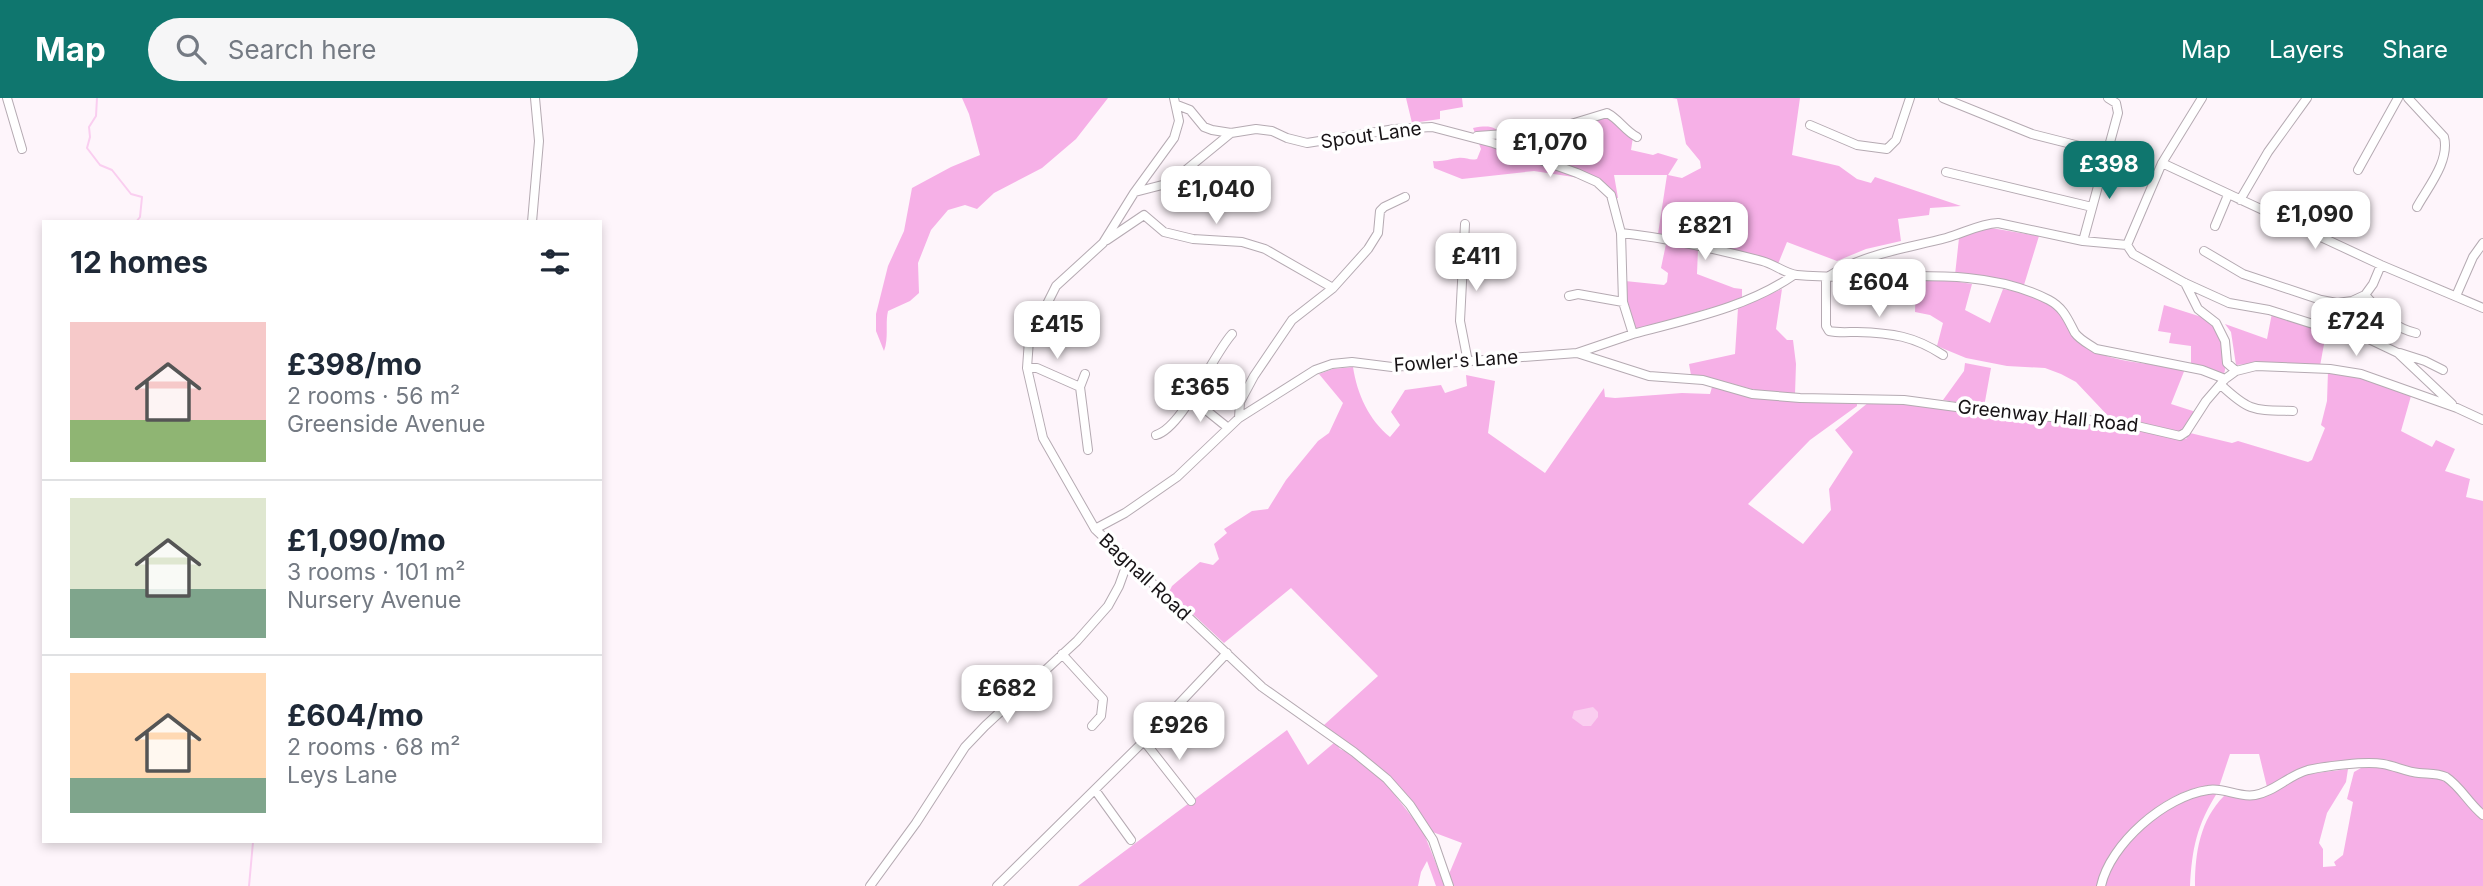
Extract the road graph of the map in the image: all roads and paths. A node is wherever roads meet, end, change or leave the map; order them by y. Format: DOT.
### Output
graph roads {
  1 [pos="7,98"];
  2 [pos="535,98"];
  3 [pos="1910,98"];
  4 [pos="1945,98"];
  5 [pos="2108,98"];
  6 [pos="2202,98"];
  7 [pos="2307,98"];
  8 [pos="2398,98"];
  9 [pos="2408,98"];
  10 [pos="1176,101"];
  11 [pos="1810,125"];
  12 [pos="1231,132"];
  13 [pos="1471,136"];
  14 [pos="1637,137"];
  15 [pos="22,149"];
  16 [pos="2107,153"];
  17 [pos="2162,163"];
  18 [pos="2358,170"];
  19 [pos="1946,172"];
  20 [pos="1134,192"];
  21 [pos="2228,195"];
  22 [pos="1405,197"];
  23 [pos="2240,200"];
  24 [pos="2092,207"];
  25 [pos="2417,207"];
  26 [pos="532,220"];
  27 [pos="1465,224"];
  28 [pos="2215,226"];
  29 [pos="1621,233"];
  30 [pos="2083,241"];
  31 [pos="1103,243"];
  32 [pos="2483,243"];
  33 [pos="2127,245"];
  34 [pos="2206,265"];
  35 [pos="2381,265"];
  36 [pos="1794,275"];
  37 [pos="1826,278"];
  38 [pos="2185,283"];
  39 [pos="1334,288"];
  40 [pos="2365,295"];
  41 [pos="1569,296"];
  42 [pos="2456,296"];
  43 [pos="1623,302"];
  44 [pos="2483,308"];
  45 [pos="2416,333"];
  46 [pos="1232,334"];
  47 [pos="1633,334"];
  48 [pos="1577,353"];
  49 [pos="2398,353"];
  50 [pos="1943,355"];
  51 [pos="1468,362"];
  52 [pos="1027,368"];
  53 [pos="2443,370"];
  54 [pos="2236,372"];
  55 [pos="1085,374"];
  56 [pos="2223,382"];
  57 [pos="1080,387"];
  58 [pos="1191,398"];
  59 [pos="2287,408"];
  60 [pos="2457,408"];
  61 [pos="1238,418"];
  62 [pos="2483,420"];
  63 [pos="1227,427"];
  64 [pos="1156,435"];
  65 [pos="1088,450"];
  66 [pos="1095,529"];
  67 [pos="1128,561"];
  68 [pos="1227,653"];
  69 [pos="1062,654"];
  70 [pos="1092,726"];
  71 [pos="1144,741"];
  72 [pos="1095,790"];
  73 [pos="1191,801"];
  74 [pos="2483,815"];
  75 [pos="1131,840"];
  76 [pos="870,886"];
  77 [pos="997,886"];
  78 [pos="1449,886"];
  79 [pos="2101,886"];
  1 -- 15 [label="street"];
  2 -- 26 [label="street"];
  3 -- 11 [label="street"];
  4 -- 16 [label="street"];
  5 -- 16 [label="street"];
  6 -- 17 [label="street"];
  7 -- 23 [label="street"];
  8 -- 18 [label="street"];
  9 -- 25 [label="street"];
  10 -- 12 [label="street, Spout Lane"];
  10 -- 20 [label="street, Bagnall Road"];
  12 -- 13 [label="street, Spout Lane"];
  12 -- 20 [label="street"];
  13 -- 14 [label="street"];
  13 -- 29 [label="street"];
  16 -- 24 [label="street"];
  17 -- 21 [label="street"];
  17 -- 33 [label="street"];
  19 -- 24 [label="street"];
  20 -- 31 [label="street, Bagnall Road"];
  21 -- 23 [label="street"];
  21 -- 28 [label="street"];
  22 -- 39 [label="street"];
  23 -- 35 [label="street"];
  24 -- 30 [label="street"];
  27 -- 51 [label="street"];
  29 -- 36 [label="street"];
  29 -- 43 [label="street"];
  30 -- 33 [label="street"];
  30 -- 37 [label="street"];
  31 -- 39 [label="street"];
  31 -- 52 [label="street, Bagnall Road"];
  32 -- 42 [label="street"];
  33 -- 38 [label="street"];
  34 -- 40 [label="street"];
  35 -- 40 [label="street"];
  35 -- 42 [label="street"];
  36 -- 37 [label="street"];
  36 -- 47 [label="street"];
  37 -- 50 [label="street"];
  37 -- 56 [label="street"];
  38 -- 49 [label="street"];
  38 -- 54 [label="street"];
  39 -- 61 [label="street"];
  40 -- 45 [label="street"];
  41 -- 43 [label="street"];
  42 -- 44 [label="street"];
  43 -- 47 [label="street"];
  46 -- 58 [label="street"];
  47 -- 48 [label="street"];
  48 -- 51 [label="street, Fowler's Lane"];
  48 -- 56 [label="street, Greenway Hall Road"];
  49 -- 53 [label="street"];
  49 -- 60 [label="street"];
  51 -- 61 [label="street, Fowler's Lane"];
  52 -- 57 [label="street"];
  52 -- 66 [label="street, Bagnall Road"];
  54 -- 56 [label="street, Greenway Hall Road"];
  54 -- 60 [label="street, Greenway Hall Road"];
  55 -- 57 [label="street"];
  56 -- 59 [label="street"];
  57 -- 65 [label="street"];
  58 -- 63 [label="street"];
  58 -- 64 [label="street"];
  60 -- 62 [label="street, Greenway Hall Road"];
  61 -- 63 [label="street, Fowler's Lane"];
  63 -- 66 [label="street, Fowler's Lane"];
  66 -- 67 [label="street, Bagnall Road"];
  67 -- 68 [label="street, Bagnall Road"];
  67 -- 69 [label="street"];
  68 -- 71 [label="street"];
  68 -- 78 [label="street, Bagnall Road"];
  69 -- 70 [label="street"];
  69 -- 76 [label="street"];
  71 -- 72 [label="street"];
  71 -- 73 [label="street"];
  72 -- 75 [label="street"];
  72 -- 77 [label="street"];
  74 -- 79 [label="street"];
}
